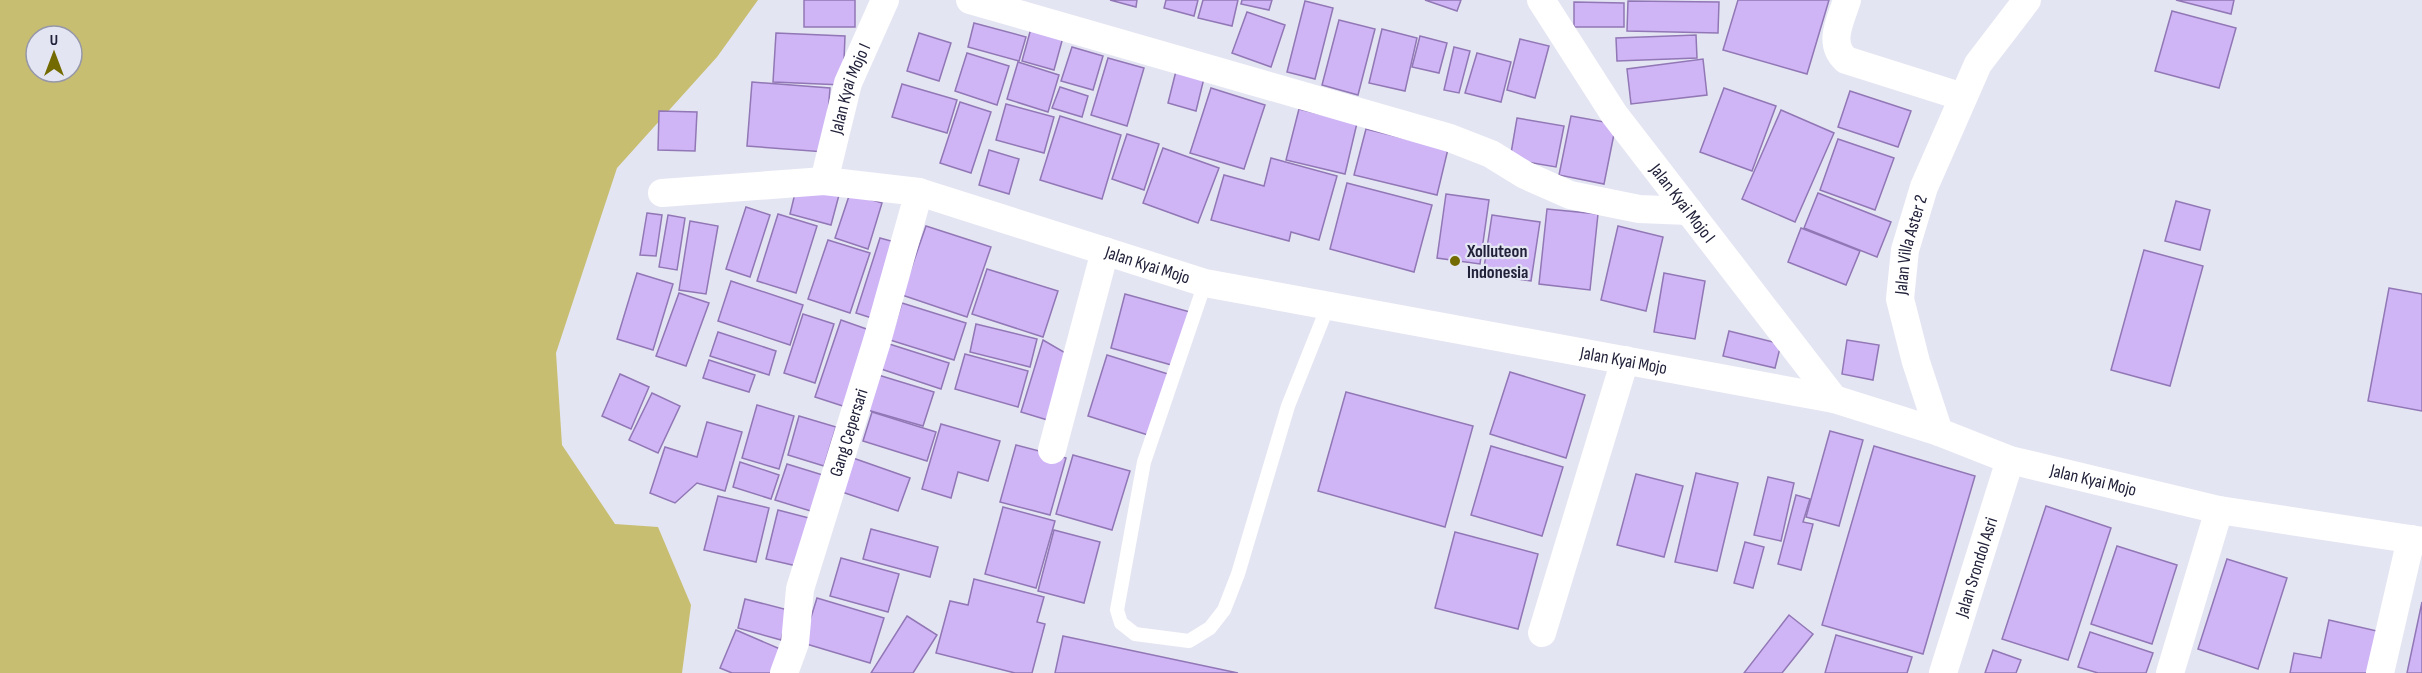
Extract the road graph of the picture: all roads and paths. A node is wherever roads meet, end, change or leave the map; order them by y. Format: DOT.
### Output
graph roads {
  1 [pos="885,0"];
  2 [pos="970,0"];
  3 [pos="1541,0"];
  4 [pos="1847,0"];
  5 [pos="2027,0"];
  6 [pos="1963,97"];
  7 [pos="824,181"];
  8 [pos="919,192"];
  9 [pos="662,194"];
  10 [pos="1689,211"];
  11 [pos="1105,251"];
  12 [pos="1205,283"];
  13 [pos="1328,306"];
  14 [pos="1625,360"];
  15 [pos="1834,399"];
  16 [pos="1939,432"];
  17 [pos="1052,450"];
  18 [pos="2010,460"];
  19 [pos="2220,510"];
  20 [pos="2416,540"];
  21 [pos="1542,633"];
  22 [pos="784,673"];
  23 [pos="1943,673"];
  24 [pos="2170,673"];
  25 [pos="2380,673"];
  1 -- 7 [label="street, Jalan Kyai Mojo I"];
  2 -- 10 [label="street"];
  3 -- 10 [label="street, Jalan Kyai Mojo I"];
  4 -- 6 [label="street"];
  5 -- 6 [label="street, Jalan Villa Aster 2"];
  6 -- 16 [label="street, Jalan Villa Aster 2"];
  7 -- 8 [label="street, Jalan Kyai Mojo"];
  7 -- 9 [label="street, Jalan Kyai Mojo"];
  8 -- 11 [label="street, Jalan Kyai Mojo"];
  8 -- 22 [label="street, Gang Cepersari"];
  10 -- 15 [label="street, Jalan Kyai Mojo I"];
  11 -- 12 [label="street, Jalan Kyai Mojo"];
  11 -- 17 [label="street"];
  12 -- 13 [label="street, Jalan Kyai Mojo"];
  12 -- 13 [label="lane"];
  13 -- 14 [label="street, Jalan Kyai Mojo"];
  14 -- 15 [label="street, Jalan Kyai Mojo"];
  14 -- 21 [label="street"];
  15 -- 16 [label="street, Jalan Kyai Mojo"];
  16 -- 18 [label="street, Jalan Kyai Mojo"];
  18 -- 19 [label="street, Jalan Kyai Mojo"];
  18 -- 23 [label="street, Jalan Srondol Asri"];
  19 -- 20 [label="street, Jalan Kyai Mojo"];
  19 -- 24 [label="street"];
  20 -- 25 [label="street"];
}
